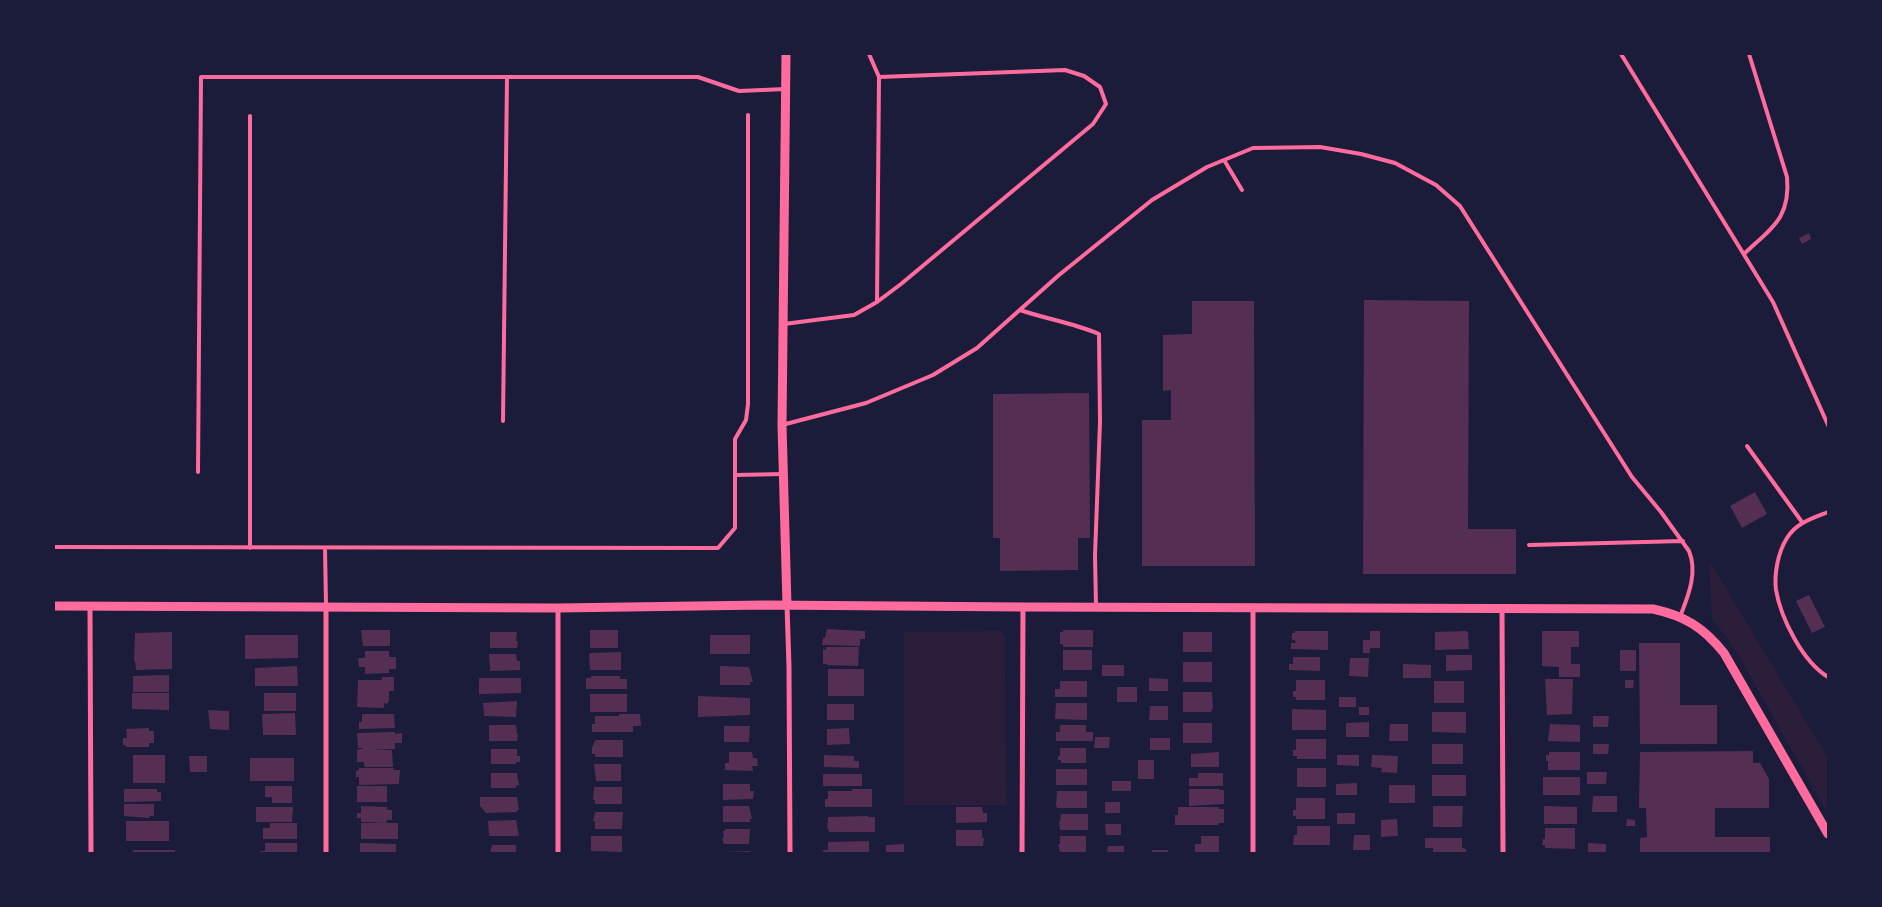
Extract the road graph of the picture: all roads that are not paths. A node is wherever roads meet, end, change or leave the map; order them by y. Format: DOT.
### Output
graph roads {
  1 [pos="786,54"];
  2 [pos="869,54"];
  3 [pos="1621,54"];
  4 [pos="1749,54"];
  5 [pos="507,77"];
  6 [pos="879,77"];
  7 [pos="786,89"];
  8 [pos="748,115"];
  9 [pos="250,116"];
  10 [pos="1224,160"];
  11 [pos="1242,190"];
  12 [pos="1744,254"];
  13 [pos="877,302"];
  14 [pos="1020,310"];
  15 [pos="783,324"];
  16 [pos="503,421"];
  17 [pos="782,425"];
  18 [pos="1828,425"];
  19 [pos="1747,446"];
  20 [pos="198,472"];
  21 [pos="784,474"];
  22 [pos="735,475"];
  23 [pos="1828,512"];
  24 [pos="1802,522"];
  25 [pos="1683,541"];
  26 [pos="1530,544"];
  27 [pos="54,547"];
  28 [pos="250,548"];
  29 [pos="325,548"];
  30 [pos="787,605"];
  31 [pos="54,606"];
  32 [pos="90,606"];
  33 [pos="326,607"];
  34 [pos="1096,607"];
  35 [pos="558,608"];
  36 [pos="1023,608"];
  37 [pos="1253,608"];
  38 [pos="1502,608"];
  39 [pos="1680,616"];
  40 [pos="1828,677"];
  41 [pos="1828,834"];
  42 [pos="91,853"];
  43 [pos="326,853"];
  44 [pos="558,853"];
  45 [pos="790,853"];
  46 [pos="1022,853"];
  47 [pos="1253,853"];
  48 [pos="1503,853"];
  1 -- 7 [label="street"];
  2 -- 6 [label="lane"];
  3 -- 12 [label="lane"];
  4 -- 12 [label="lane"];
  5 -- 7 [label="lane"];
  5 -- 16 [label="lane"];
  5 -- 20 [label="lane"];
  6 -- 13 [label="lane"];
  6 -- 13 [label="lane"];
  7 -- 15 [label="street"];
  8 -- 22 [label="lane"];
  9 -- 28 [label="lane"];
  10 -- 11 [label="lane"];
  10 -- 14 [label="lane"];
  10 -- 25 [label="lane"];
  12 -- 18 [label="lane"];
  13 -- 15 [label="lane"];
  14 -- 17 [label="lane"];
  14 -- 34 [label="lane"];
  15 -- 17 [label="street"];
  17 -- 21 [label="street"];
  19 -- 24 [label="lane"];
  21 -- 22 [label="lane"];
  21 -- 30 [label="street"];
  22 -- 29 [label="lane"];
  23 -- 24 [label="lane"];
  24 -- 40 [label="lane"];
  25 -- 26 [label="lane"];
  25 -- 39 [label="lane"];
  27 -- 28 [label="lane"];
  28 -- 29 [label="lane"];
  29 -- 33 [label="lane"];
  30 -- 35 [label="street"];
  30 -- 36 [label="street"];
  30 -- 45 [label="street"];
  31 -- 32 [label="street"];
  32 -- 33 [label="street"];
  32 -- 42 [label="street"];
  33 -- 35 [label="street"];
  33 -- 43 [label="street"];
  34 -- 36 [label="street"];
  34 -- 37 [label="street"];
  35 -- 44 [label="street"];
  36 -- 46 [label="street"];
  37 -- 38 [label="street"];
  37 -- 47 [label="street"];
  38 -- 39 [label="street"];
  38 -- 48 [label="street"];
  39 -- 41 [label="street"];
}
